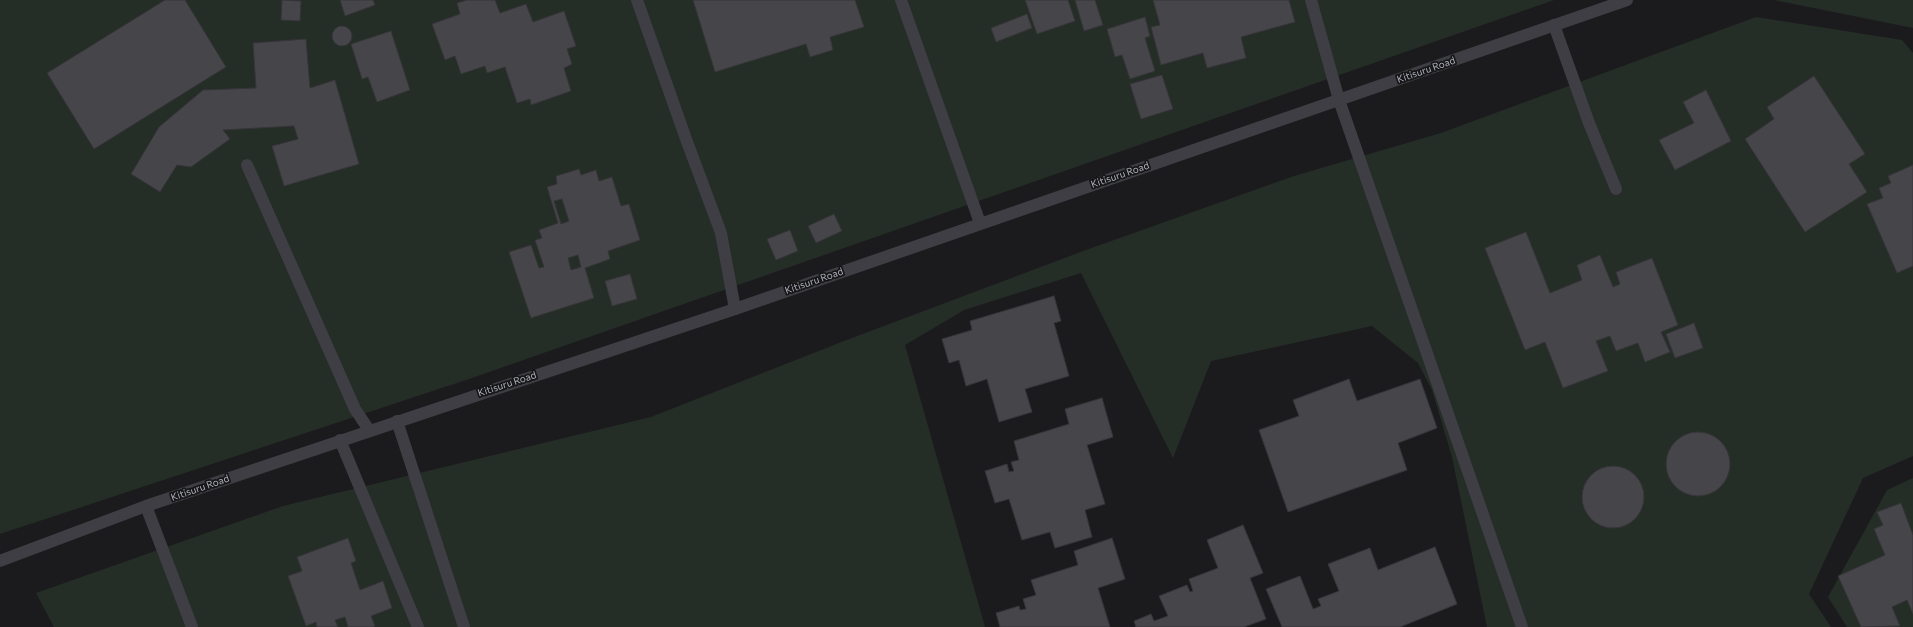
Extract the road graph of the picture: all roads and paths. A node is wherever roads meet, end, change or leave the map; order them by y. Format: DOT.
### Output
graph roads {
  1 [pos="638,0"];
  2 [pos="901,0"];
  3 [pos="1311,0"];
  4 [pos="1627,0"];
  5 [pos="1554,25"];
  6 [pos="1339,100"];
  7 [pos="247,164"];
  8 [pos="1616,189"];
  9 [pos="980,222"];
  10 [pos="735,309"];
  11 [pos="397,421"];
  12 [pos="370,430"];
  13 [pos="340,440"];
  14 [pos="146,506"];
  15 [pos="0,561"];
  16 [pos="192,627"];
  17 [pos="418,627"];
  18 [pos="464,627"];
  19 [pos="1522,627"];
  1 -- 10 [label="street"];
  2 -- 9 [label="street"];
  3 -- 6 [label="street"];
  4 -- 5 [label="street, Kitisuru Road"];
  5 -- 6 [label="street, Kitisuru Road"];
  5 -- 8 [label="street"];
  6 -- 9 [label="street, Kitisuru Road"];
  6 -- 19 [label="street"];
  7 -- 12 [label="street"];
  9 -- 10 [label="street, Kitisuru Road"];
  10 -- 11 [label="street, Kitisuru Road"];
  11 -- 12 [label="street, Kitisuru Road"];
  11 -- 18 [label="street"];
  12 -- 13 [label="street, Kitisuru Road"];
  13 -- 14 [label="street, Kitisuru Road"];
  13 -- 17 [label="street"];
  14 -- 15 [label="street, Kitisuru Road"];
  14 -- 16 [label="street"];
}
